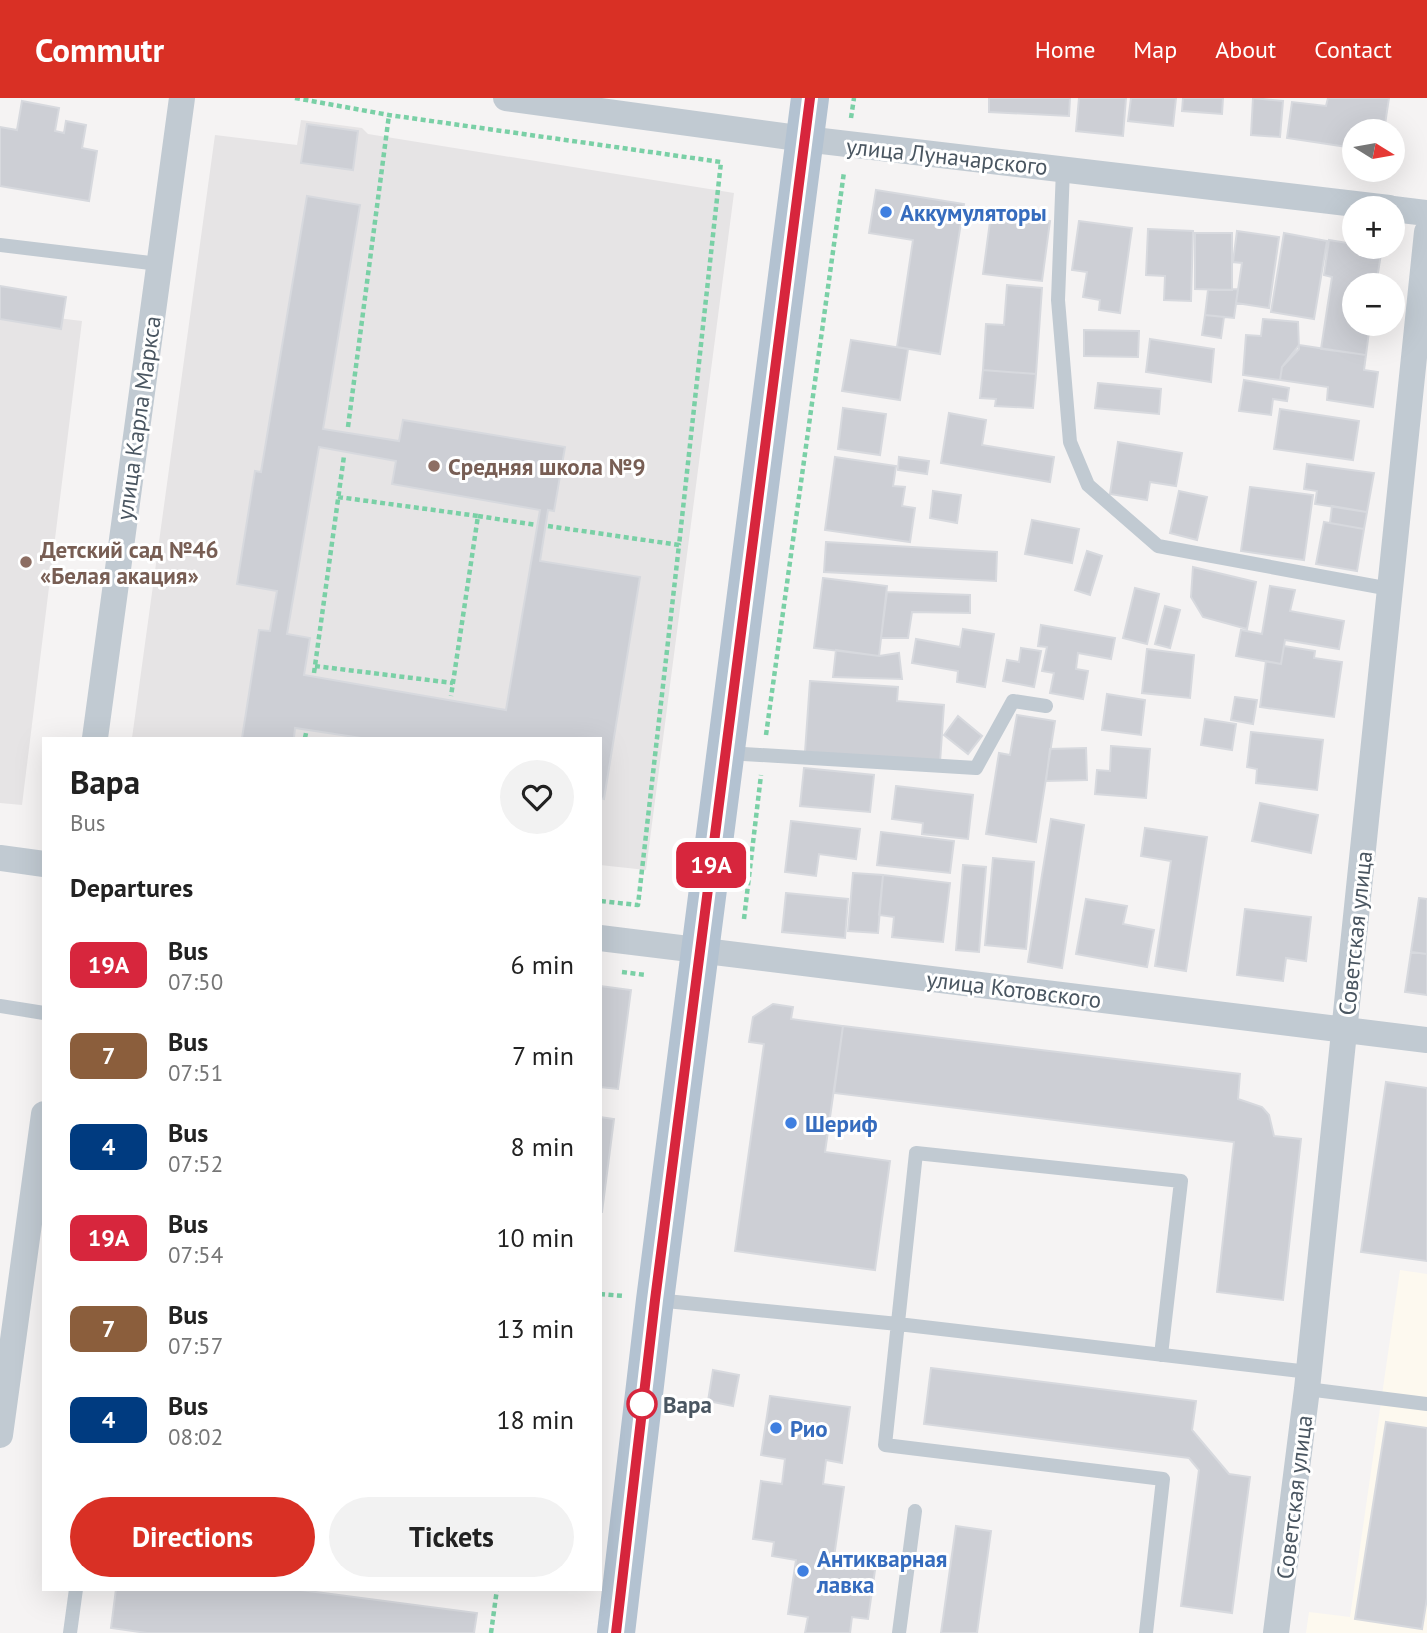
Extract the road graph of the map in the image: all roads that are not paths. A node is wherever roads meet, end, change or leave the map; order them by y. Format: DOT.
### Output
graph roads {
  1 [pos="182,98"];
  2 [pos="506,98"];
  3 [pos="810,98"];
  4 [pos="805,139"];
  5 [pos="1063,169"];
  6 [pos="1342,203"];
  7 [pos="1405,211"];
  8 [pos="1427,213"];
  9 [pos="1427,232"];
  10 [pos="0,245"];
  11 [pos="159,264"];
  12 [pos="1391,589"];
  13 [pos="1046,706"];
  14 [pos="95,737"];
  15 [pos="726,753"];
  16 [pos="0,858"];
  17 [pos="42,864"];
  18 [pos="602,938"];
  19 [pos="700,951"];
  20 [pos="0,1006"];
  21 [pos="42,1013"];
  22 [pos="1345,1028"];
  23 [pos="1427,1040"];
  24 [pos="42,1129"];
  25 [pos="655,1300"];
  26 [pos="898,1324"];
  27 [pos="1161,1355"];
  28 [pos="1308,1381"];
  29 [pos="1427,1404"];
  30 [pos="0,1435"];
  31 [pos="915,1511"];
  32 [pos="76,1591"];
  33 [pos="70,1633"];
  34 [pos="616,1633"];
  35 [pos="899,1633"];
  36 [pos="1146,1633"];
  37 [pos="1276,1633"];
  1 -- 11 [label="street, улица Карла Маркса"];
  2 -- 4 [label="street, улица Луначарского"];
  3 -- 4 [label="main road"];
  4 -- 5 [label="street, улица Луначарского"];
  4 -- 15 [label="main road"];
  5 -- 6 [label="street, улица Луначарского"];
  5 -- 12 [label="lane"];
  7 -- 8 [label="street, улица Луначарского"];
  9 -- 12 [label="street, Советская улица"];
  10 -- 11 [label="lane"];
  11 -- 14 [label="street, улица Карла Маркса"];
  12 -- 22 [label="street, Советская улица"];
  13 -- 15 [label="lane"];
  15 -- 19 [label="main road"];
  16 -- 17 [label="street"];
  18 -- 19 [label="street, улица Котовского"];
  19 -- 22 [label="street, улица Котовского"];
  19 -- 25 [label="main road"];
  20 -- 21 [label="lane"];
  22 -- 23 [label="street, улица Котовского"];
  22 -- 28 [label="street, Советская улица"];
  24 -- 30 [label="street"];
  25 -- 26 [label="lane"];
  25 -- 34 [label="main road"];
  26 -- 27 [label="lane"];
  26 -- 27 [label="lane"];
  26 -- 36 [label="lane"];
  27 -- 28 [label="lane"];
  28 -- 29 [label="lane"];
  28 -- 37 [label="street, Советская улица"];
  31 -- 35 [label="lane"];
  32 -- 33 [label="lane"];
}
